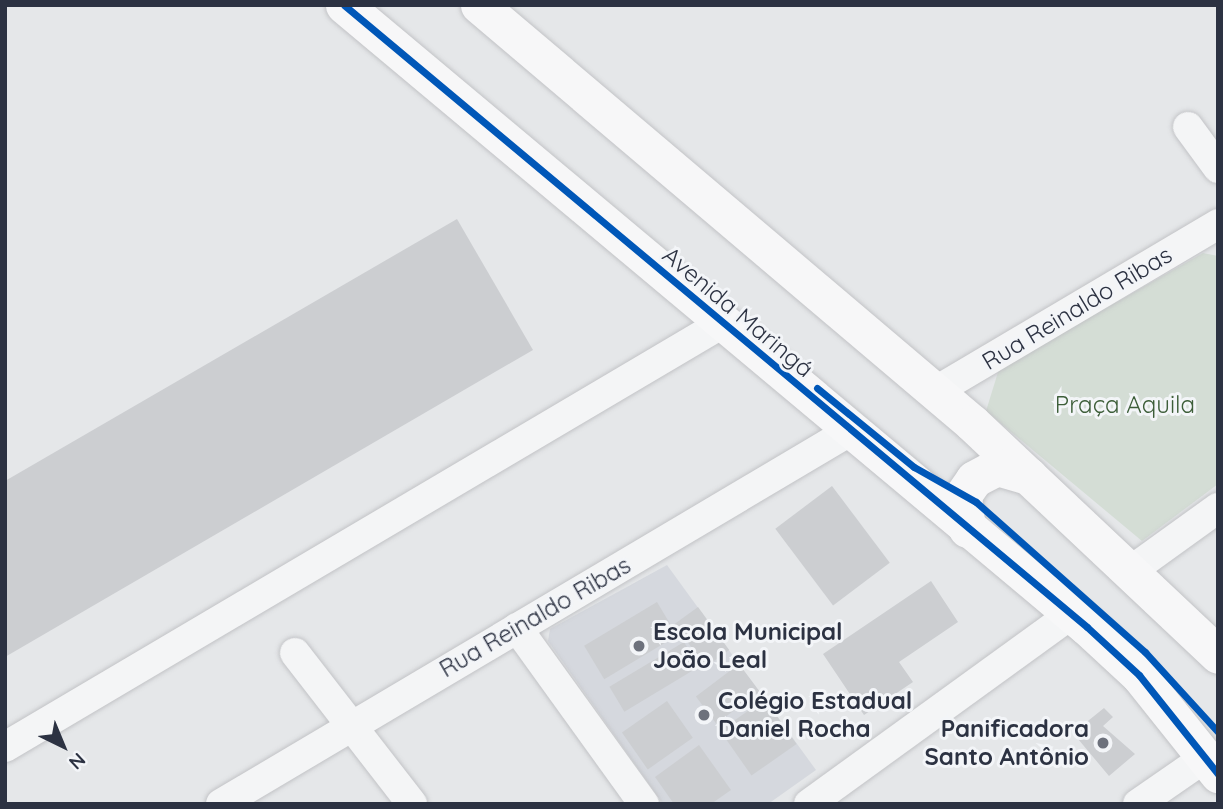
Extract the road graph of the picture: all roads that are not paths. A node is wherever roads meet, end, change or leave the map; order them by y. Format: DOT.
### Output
graph roads {
  1 [pos="344,5"];
  2 [pos="479,5"];
  3 [pos="1188,127"];
  4 [pos="1218,168"];
  5 [pos="1218,224"];
  6 [pos="721,324"];
  7 [pos="936,391"];
  8 [pos="850,431"];
  9 [pos="1029,476"];
  10 [pos="1218,508"];
  11 [pos="967,529"];
  12 [pos="1132,570"];
  13 [pos="1071,614"];
  14 [pos="517,628"];
  15 [pos="295,653"];
  16 [pos="1218,655"];
  17 [pos="353,723"];
  18 [pos="5,747"];
  19 [pos="1212,765"];
  20 [pos="819,801"];
  21 [pos="221,804"];
  22 [pos="412,804"];
  23 [pos="644,804"];
  24 [pos="1138,804"];
  1 -- 6 [label="main road, Avenida Maringá"];
  2 -- 7 [label="main road"];
  3 -- 4 [label="street"];
  5 -- 7 [label="street, Rua Reinaldo Ribas"];
  6 -- 8 [label="main road, Avenida Maringá"];
  6 -- 18 [label="street"];
  7 -- 9 [label="main road"];
  8 -- 11 [label="main road, Avenida Maringá"];
  8 -- 14 [label="street, Rua Reinaldo Ribas"];
  9 -- 11 [label="main road"];
  9 -- 12 [label="main road"];
  10 -- 12 [label="street"];
  11 -- 13 [label="main road, Avenida Maringá"];
  12 -- 16 [label="main road"];
  13 -- 19 [label="main road, Avenida Maringá"];
  13 -- 20 [label="street"];
  14 -- 17 [label="street, Rua Reinaldo Ribas"];
  14 -- 23 [label="street"];
  15 -- 17 [label="street"];
  17 -- 21 [label="street, Rua Reinaldo Ribas"];
  17 -- 22 [label="street"];
  19 -- 24 [label="street"];
}
